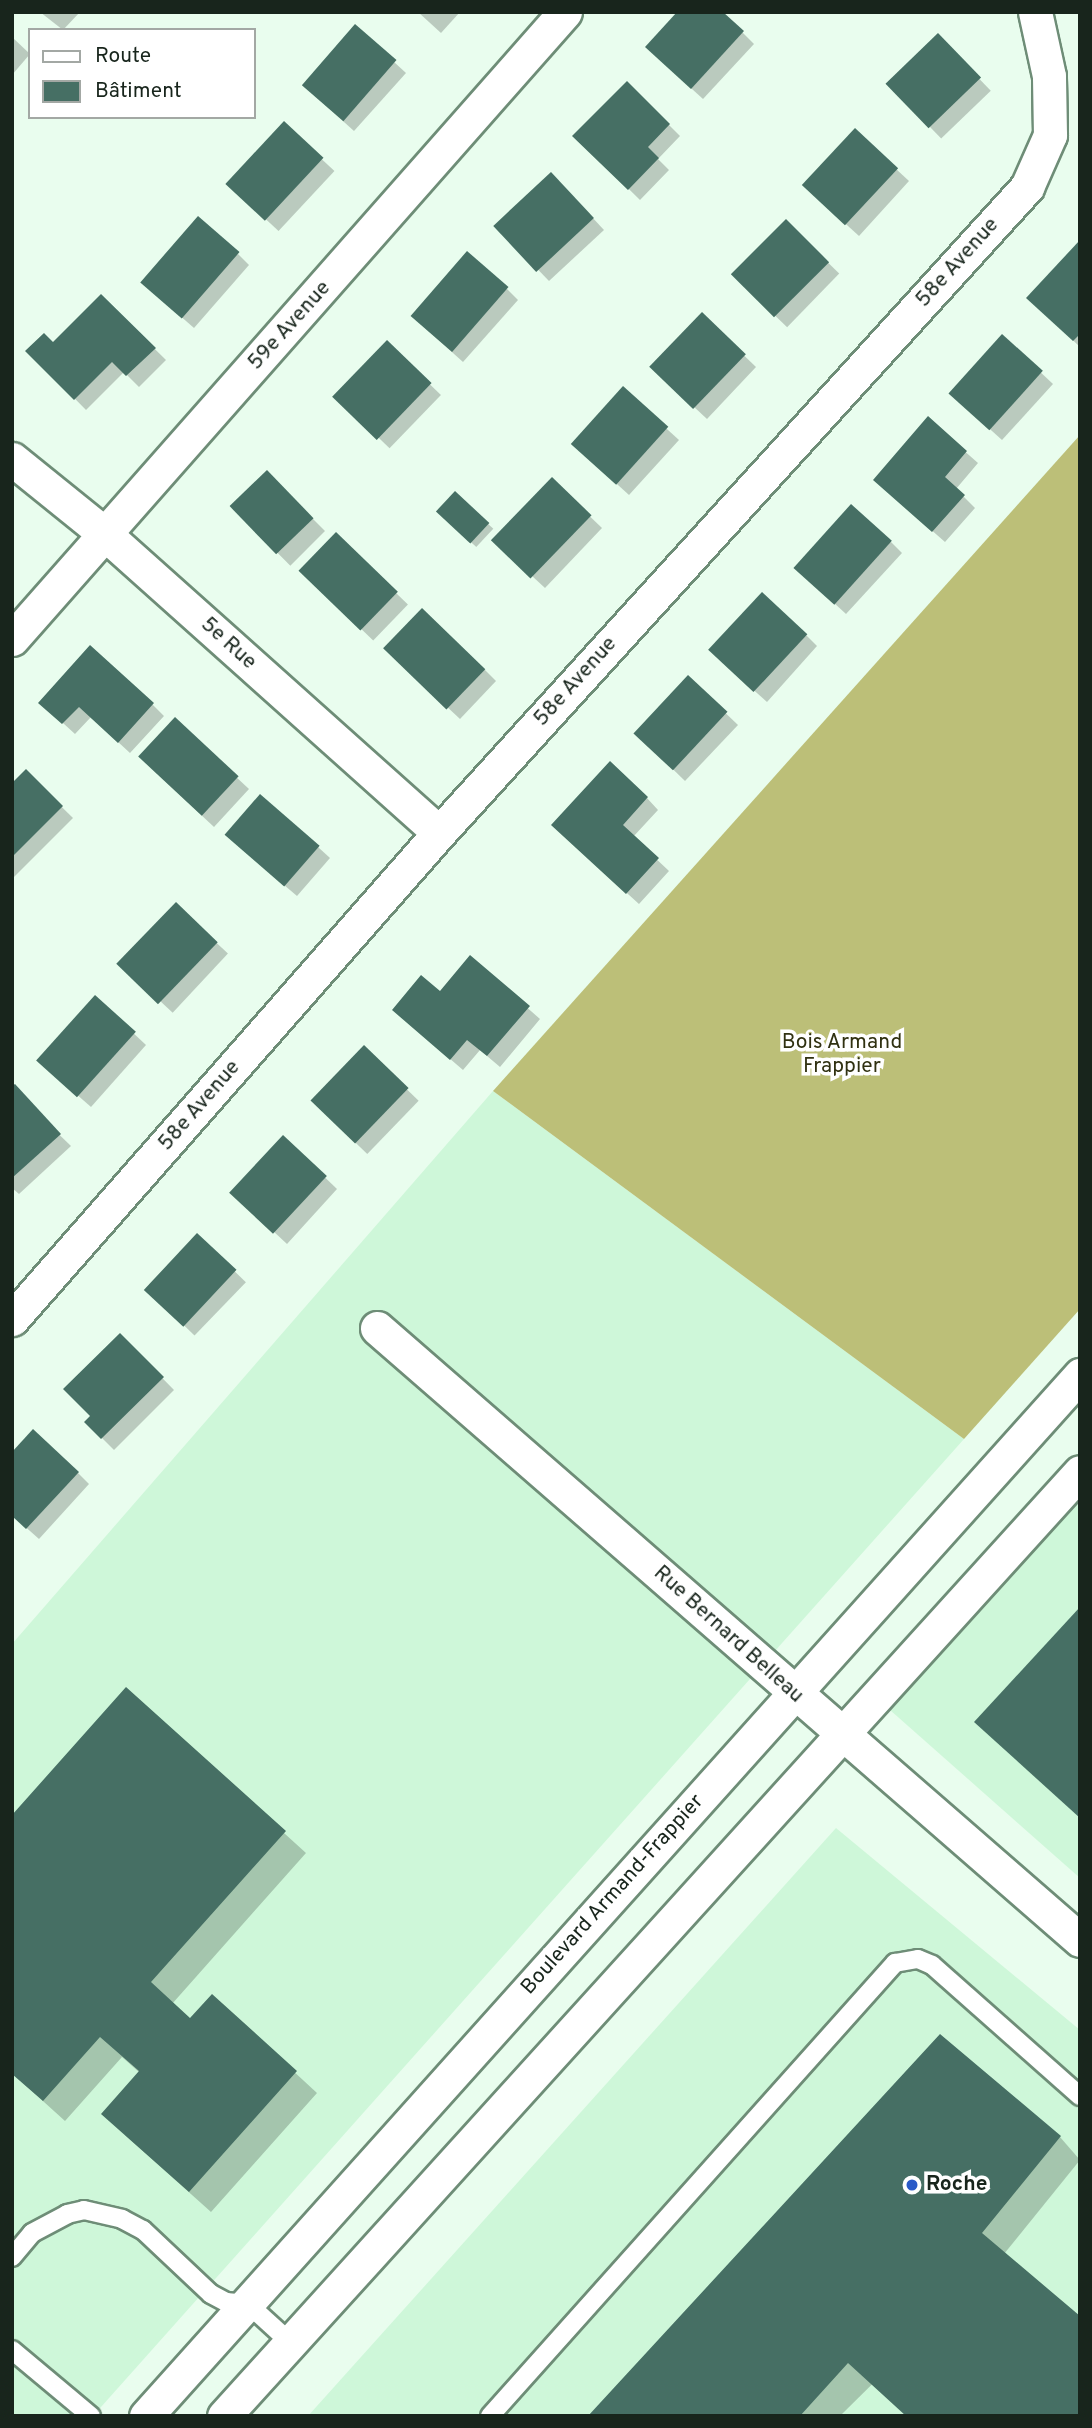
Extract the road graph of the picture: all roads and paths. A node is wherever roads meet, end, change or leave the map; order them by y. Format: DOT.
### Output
graph roads {
  1 [pos="565,12"];
  2 [pos="1035,12"];
  3 [pos="12,459"];
  4 [pos="105,534"];
  5 [pos="12,639"];
  6 [pos="439,833"];
  7 [pos="12,1319"];
  8 [pos="377,1328"];
  9 [pos="1080,1375"];
  10 [pos="1080,1472"];
  11 [pos="794,1695"];
  12 [pos="838,1734"];
  13 [pos="1080,1940"];
  14 [pos="1080,2096"];
  15 [pos="12,2257"];
  16 [pos="248,2304"];
  17 [pos="292,2344"];
  18 [pos="12,2350"];
  19 [pos="91,2416"];
  20 [pos="146,2416"];
  21 [pos="224,2416"];
  22 [pos="490,2416"];
  1 -- 4 [label="street, 59e Avenue"];
  2 -- 6 [label="street, 58e Avenue"];
  3 -- 4 [label="street, 5e Rue"];
  4 -- 5 [label="street, 59e Avenue"];
  4 -- 6 [label="street, 5e Rue"];
  6 -- 7 [label="street, 58e Avenue"];
  8 -- 11 [label="street, Rue Bernard Belleau"];
  9 -- 11 [label="street, Boulevard Armand-Frappier"];
  10 -- 12 [label="street"];
  11 -- 12 [label="street, Rue Bernard Belleau"];
  11 -- 16 [label="street, Boulevard Armand-Frappier"];
  12 -- 13 [label="street, Rue Bernard Belleau"];
  12 -- 17 [label="street"];
  14 -- 22 [label="lane"];
  15 -- 16 [label="lane"];
  16 -- 17 [label="lane"];
  16 -- 20 [label="street, Boulevard Armand-Frappier"];
  17 -- 21 [label="street"];
  18 -- 19 [label="lane"];
}
